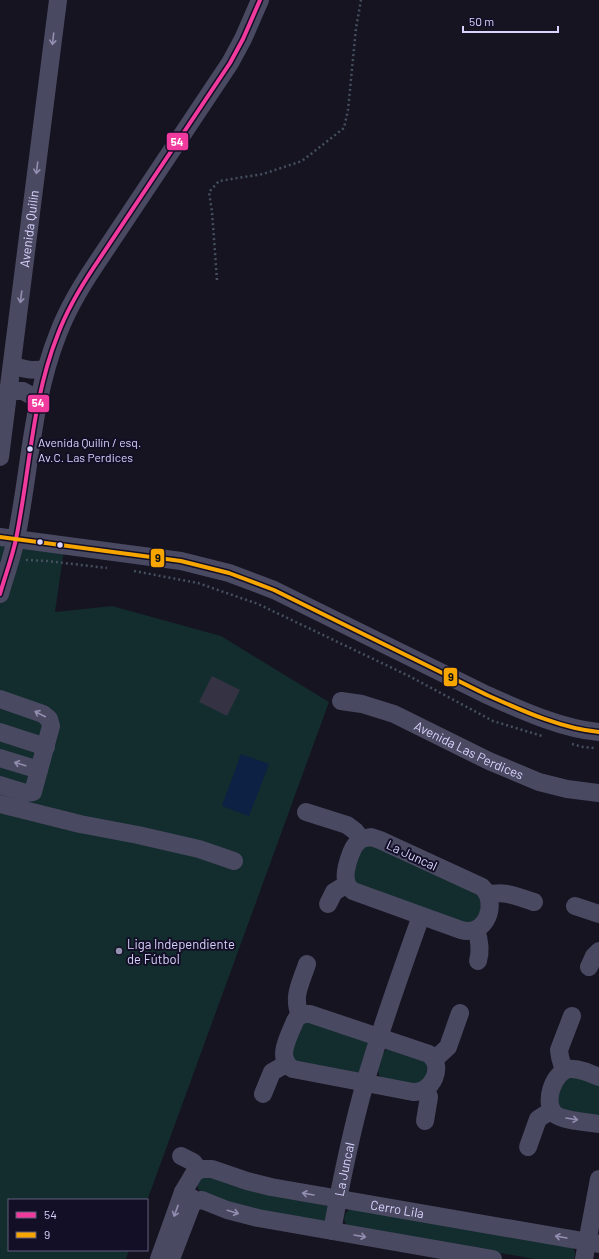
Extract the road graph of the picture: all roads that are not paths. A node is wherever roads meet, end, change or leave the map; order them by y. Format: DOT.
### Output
graph roads {
  1 [pos="58,0"];
  2 [pos="260,0"];
  3 [pos="12,365"];
  4 [pos="46,369"];
  5 [pos="9,391"];
  6 [pos="39,400"];
  7 [pos="0,457"];
  8 [pos="8,538"];
  9 [pos="0,594"];
  10 [pos="0,699"];
  11 [pos="341,701"];
  12 [pos="0,732"];
  13 [pos="599,732"];
  14 [pos="46,747"];
  15 [pos="0,758"];
  16 [pos="39,770"];
  17 [pos="0,785"];
  18 [pos="599,792"];
  19 [pos="0,804"];
  20 [pos="306,812"];
  21 [pos="361,839"];
  22 [pos="234,861"];
  23 [pos="347,884"];
  24 [pos="488,895"];
  25 [pos="534,902"];
  26 [pos="328,904"];
  27 [pos="575,906"];
  28 [pos="599,914"];
  29 [pos="421,916"];
  30 [pos="476,930"];
  31 [pos="599,951"];
  32 [pos="478,961"];
  33 [pos="307,964"];
  34 [pos="589,967"];
  35 [pos="460,1014"];
  36 [pos="300,1015"];
  37 [pos="572,1016"];
  38 [pos="379,1037"];
  39 [pos="434,1060"];
  40 [pos="286,1064"];
  41 [pos="564,1071"];
  42 [pos="599,1077"];
  43 [pos="365,1083"];
  44 [pos="426,1089"];
  45 [pos="263,1094"];
  46 [pos="552,1110"];
  47 [pos="425,1121"];
  48 [pos="599,1124"];
  49 [pos="528,1146"];
  50 [pos="181,1156"];
  51 [pos="198,1170"];
  52 [pos="599,1179"];
  53 [pos="190,1196"];
  54 [pos="338,1199"];
  55 [pos="332,1231"];
  56 [pos="171,1248"];
  57 [pos="590,1248"];
  58 [pos="159,1259"];
  59 [pos="493,1259"];
  1 -- 3 [label="street, Avenida Quilín, one-way"];
  2 -- 4 [label="street"];
  3 -- 4 [label="street"];
  3 -- 5 [label="street, Avenida Quilín"];
  4 -- 6 [label="street"];
  5 -- 6 [label="street"];
  5 -- 7 [label="street, Avenida Quilín"];
  6 -- 8 [label="street"];
  8 -- 9 [label="street"];
  8 -- 13 [label="street"];
  14 -- 10 [label="street, one-way"];
  11 -- 18 [label="street, Avenida Las Perdices"];
  12 -- 14 [label="street"];
  14 -- 16 [label="street"];
  16 -- 15 [label="street, one-way"];
  16 -- 17 [label="street"];
  19 -- 22 [label="street"];
  20 -- 21 [label="street"];
  21 -- 23 [label="street"];
  21 -- 24 [label="street, La Juncal"];
  23 -- 26 [label="street"];
  23 -- 29 [label="street"];
  24 -- 25 [label="street"];
  24 -- 30 [label="street"];
  27 -- 28 [label="street"];
  29 -- 30 [label="street"];
  29 -- 38 [label="street, La Juncal"];
  30 -- 32 [label="street"];
  31 -- 34 [label="street"];
  33 -- 36 [label="street"];
  35 -- 39 [label="street"];
  36 -- 38 [label="street"];
  36 -- 40 [label="street"];
  37 -- 41 [label="street"];
  38 -- 39 [label="street"];
  38 -- 43 [label="street, La Juncal"];
  39 -- 44 [label="street"];
  40 -- 43 [label="street"];
  40 -- 45 [label="street"];
  41 -- 42 [label="street"];
  41 -- 46 [label="street"];
  43 -- 44 [label="street"];
  43 -- 54 [label="street, La Juncal"];
  44 -- 47 [label="street"];
  46 -- 48 [label="street, one-way"];
  46 -- 49 [label="street"];
  50 -- 51 [label="street"];
  51 -- 53 [label="street"];
  54 -- 51 [label="street, Cerro Lila, one-way"];
  52 -- 57 [label="street"];
  53 -- 55 [label="street, one-way"];
  53 -- 56 [label="street"];
  54 -- 55 [label="street, La Juncal"];
  57 -- 54 [label="street, Cerro Lila, one-way"];
  55 -- 59 [label="street, one-way"];
  56 -- 58 [label="street"];
}
